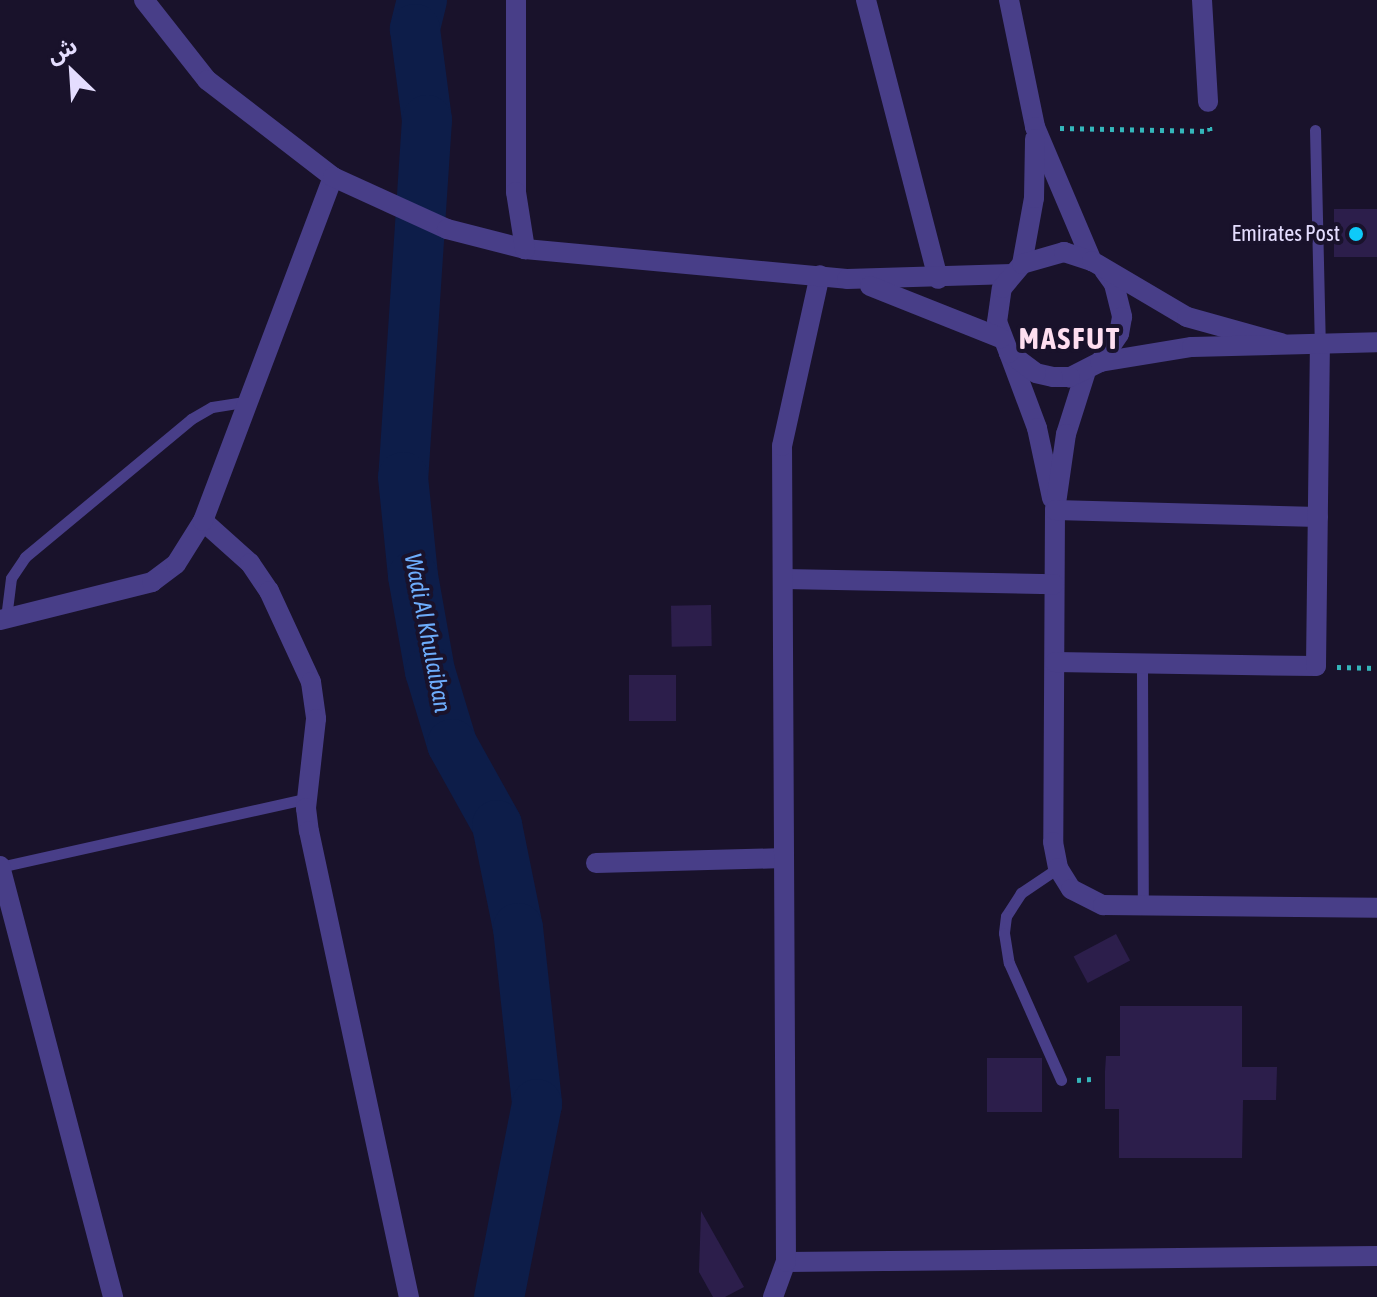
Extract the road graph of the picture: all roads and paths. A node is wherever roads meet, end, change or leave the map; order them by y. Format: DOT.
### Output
graph roads {
  1 [pos="144,0"];
  2 [pos="516,0"];
  3 [pos="866,0"];
  4 [pos="1009,0"];
  5 [pos="1202,0"];
  6 [pos="1208,102"];
  7 [pos="1035,127"];
  8 [pos="1315,130"];
  9 [pos="333,177"];
  10 [pos="525,249"];
  11 [pos="1098,266"];
  12 [pos="1017,269"];
  13 [pos="820,275"];
  14 [pos="847,279"];
  15 [pos="938,279"];
  16 [pos="1377,342"];
  17 [pos="1281,343"];
  18 [pos="1320,343"];
  19 [pos="1005,346"];
  20 [pos="1093,367"];
  21 [pos="248,401"];
  22 [pos="1055,510"];
  23 [pos="1318,517"];
  24 [pos="203,521"];
  25 [pos="784,579"];
  26 [pos="1054,584"];
  27 [pos="3,619"];
  28 [pos="1055,662"];
  29 [pos="1142,665"];
  30 [pos="1316,666"];
  31 [pos="1377,668"];
  32 [pos="308,798"];
  33 [pos="783,858"];
  34 [pos="596,863"];
  35 [pos="0,867"];
  36 [pos="1058,868"];
  37 [pos="1143,905"];
  38 [pos="1377,908"];
  39 [pos="1061,1080"];
  40 [pos="1377,1256"];
  41 [pos="786,1262"];
  42 [pos="113,1297"];
  43 [pos="409,1297"];
  44 [pos="773,1297"];
  1 -- 9 [label="street"];
  2 -- 10 [label="street"];
  3 -- 15 [label="street"];
  4 -- 7 [label="street"];
  5 -- 6 [label="street"];
  6 -- 7 [label="path"];
  7 -- 11 [label="street"];
  7 -- 12 [label="street"];
  8 -- 18 [label="lane"];
  9 -- 10 [label="street"];
  9 -- 21 [label="street"];
  10 -- 13 [label="street"];
  11 -- 12 [label="street"];
  11 -- 17 [label="street"];
  11 -- 20 [label="street"];
  12 -- 15 [label="street"];
  12 -- 19 [label="street"];
  13 -- 14 [label="street"];
  13 -- 25 [label="street"];
  14 -- 15 [label="street"];
  14 -- 19 [label="street"];
  16 -- 18 [label="street"];
  17 -- 18 [label="street"];
  17 -- 20 [label="street"];
  18 -- 23 [label="street"];
  19 -- 20 [label="street"];
  19 -- 22 [label="street"];
  20 -- 22 [label="street"];
  21 -- 24 [label="street"];
  21 -- 27 [label="lane"];
  22 -- 23 [label="street"];
  22 -- 26 [label="street"];
  23 -- 30 [label="street"];
  24 -- 27 [label="street"];
  24 -- 32 [label="street"];
  25 -- 26 [label="street"];
  25 -- 33 [label="street"];
  26 -- 28 [label="street"];
  28 -- 29 [label="street"];
  28 -- 36 [label="street"];
  29 -- 30 [label="street"];
  29 -- 37 [label="lane"];
  30 -- 31 [label="path"];
  32 -- 35 [label="lane"];
  32 -- 43 [label="street"];
  33 -- 34 [label="street"];
  33 -- 41 [label="street"];
  35 -- 42 [label="street"];
  36 -- 37 [label="street"];
  36 -- 39 [label="lane"];
  37 -- 38 [label="street"];
  40 -- 41 [label="street"];
  41 -- 44 [label="street"];
}
